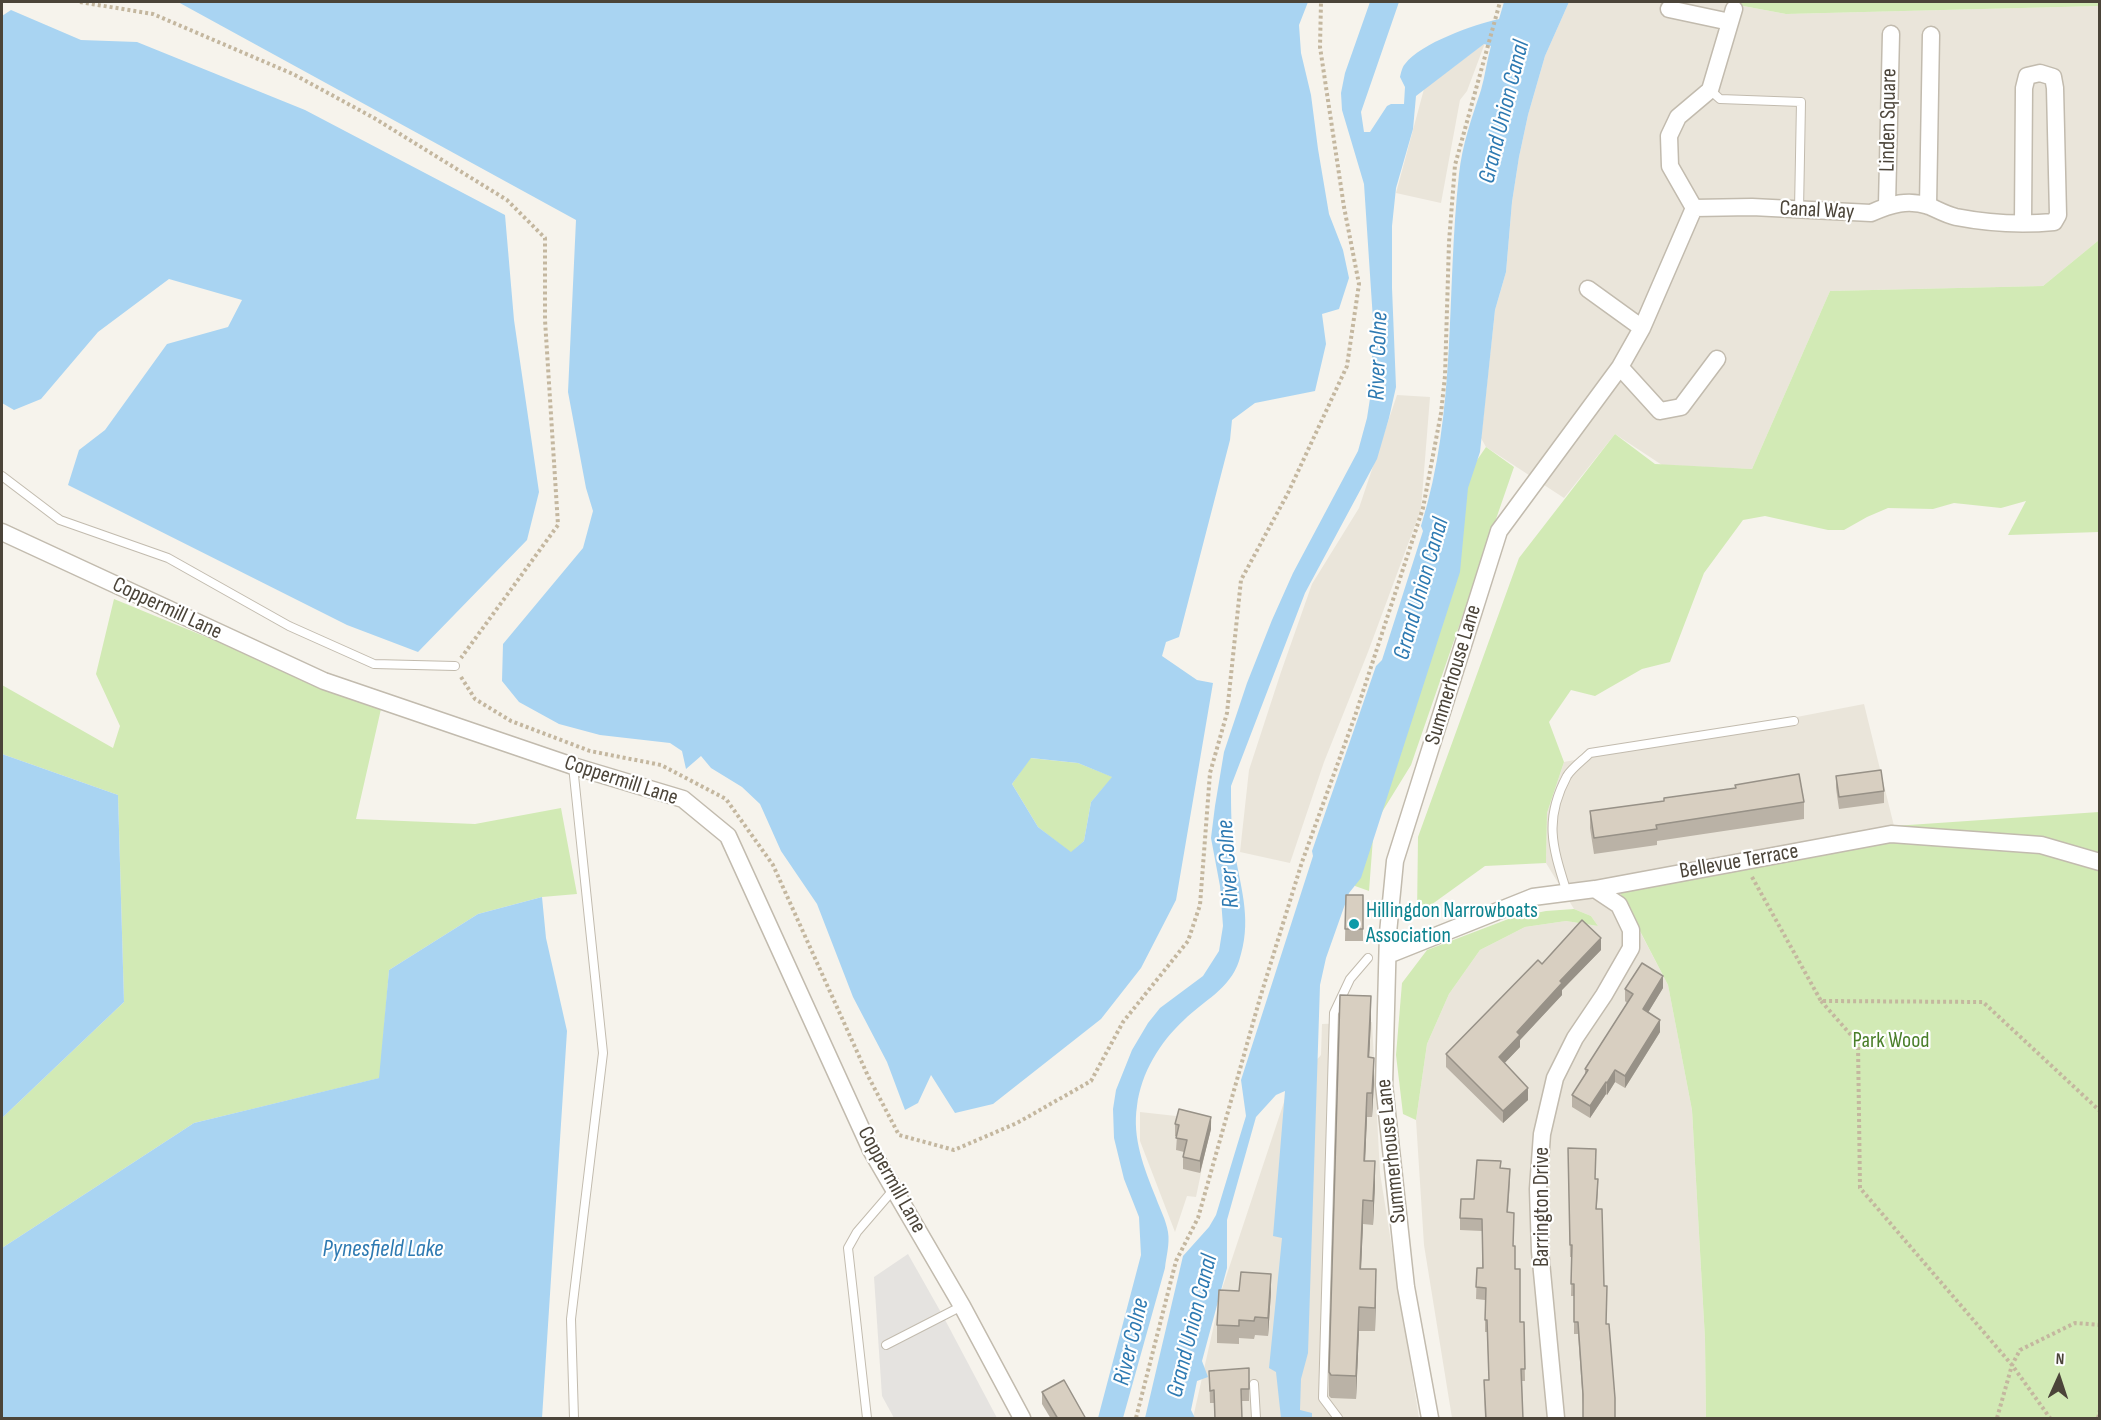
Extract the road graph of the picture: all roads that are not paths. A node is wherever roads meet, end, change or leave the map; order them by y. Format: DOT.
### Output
graph roads {
  1 [pos="1669,9"];
  2 [pos="1891,34"];
  3 [pos="1931,35"];
  4 [pos="1710,90"];
  5 [pos="1887,205"];
  6 [pos="1928,206"];
  7 [pos="1694,208"];
  8 [pos="1799,210"];
  9 [pos="2023,222"];
  10 [pos="1588,289"];
  11 [pos="1642,328"];
  12 [pos="1718,359"];
  13 [pos="1620,367"];
  14 [pos="2,476"];
  15 [pos="2,532"];
  16 [pos="455,666"];
  17 [pos="1794,721"];
  18 [pos="573,766"];
  19 [pos="2100,862"];
  20 [pos="1596,889"];
  21 [pos="1567,893"];
  22 [pos="1388,955"];
  23 [pos="1368,957"];
  24 [pos="894,1189"];
  25 [pos="962,1306"];
  26 [pos="886,1345"];
  27 [pos="1254,1384"];
  28 [pos="574,1419"];
  29 [pos="867,1419"];
  30 [pos="1022,1419"];
  31 [pos="1256,1419"];
  32 [pos="1338,1419"];
  33 [pos="1430,1419"];
  34 [pos="1556,1419"];
  1 -- 4 [label="street"];
  2 -- 5 [label="street, Linden Square"];
  3 -- 6 [label="street, Linden Square"];
  4 -- 7 [label="street"];
  4 -- 8 [label="lane"];
  5 -- 6 [label="street, Canal Way"];
  5 -- 8 [label="street, Canal Way"];
  6 -- 9 [label="street, Canal Way"];
  7 -- 8 [label="street, Canal Way"];
  7 -- 11 [label="street, Summerhouse Lane"];
  9 -- 9 [label="street, Canal Way"];
  10 -- 11 [label="street"];
  11 -- 13 [label="street, Summerhouse Lane"];
  12 -- 13 [label="street"];
  13 -- 22 [label="street, Summerhouse Lane"];
  14 -- 16 [label="lane"];
  15 -- 18 [label="street, Coppermill Lane"];
  17 -- 21 [label="lane"];
  18 -- 24 [label="street, Coppermill Lane"];
  18 -- 28 [label="lane"];
  19 -- 20 [label="street, Bellevue Terrace"];
  20 -- 21 [label="street, Bellevue Terrace"];
  20 -- 34 [label="street, Barrington Drive"];
  21 -- 22 [label="street, Bellevue Terrace"];
  22 -- 33 [label="street, Summerhouse Lane"];
  23 -- 32 [label="lane"];
  24 -- 25 [label="street, Coppermill Lane"];
  24 -- 29 [label="lane"];
  25 -- 26 [label="lane"];
  25 -- 30 [label="street, Coppermill Lane"];
  27 -- 31 [label="lane"];
}
